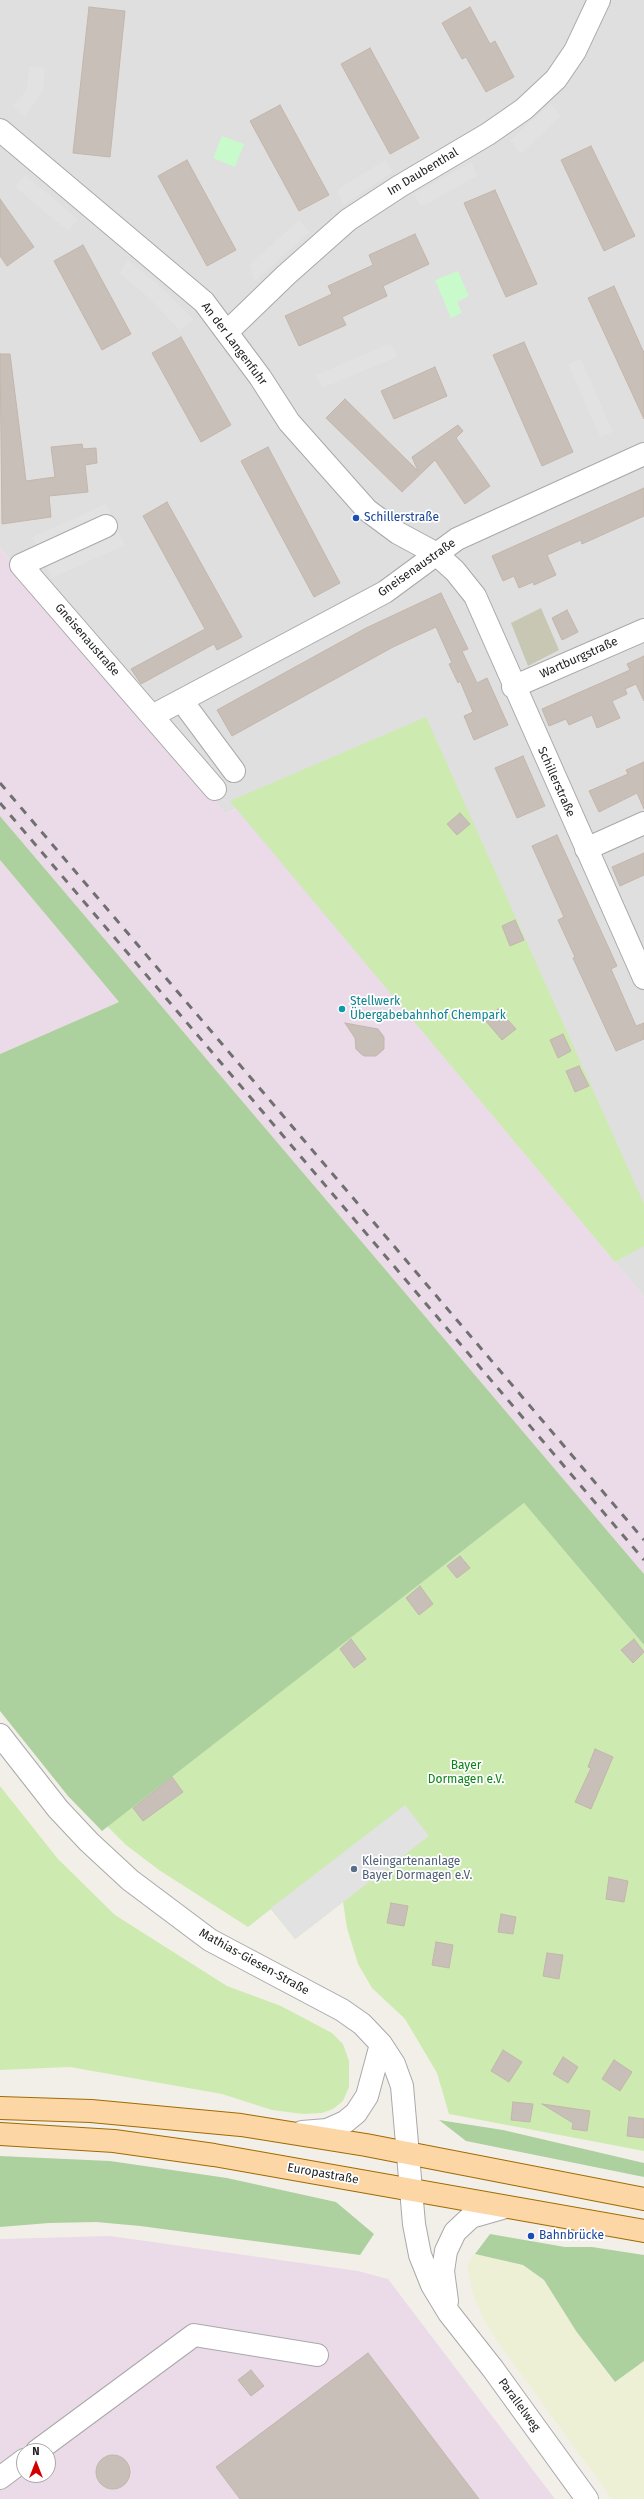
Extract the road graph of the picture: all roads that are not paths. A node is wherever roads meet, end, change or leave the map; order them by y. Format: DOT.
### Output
graph roads {
  1 [pos="599,0"];
  2 [pos="0,130"];
  3 [pos="227,332"];
  4 [pos="644,454"];
  5 [pos="106,526"];
  6 [pos="435,553"];
  7 [pos="644,630"];
  8 [pos="513,687"];
  9 [pos="182,701"];
  10 [pos="152,716"];
  11 [pos="234,770"];
  12 [pos="215,789"];
  13 [pos="644,823"];
  14 [pos="586,849"];
  15 [pos="644,978"];
  16 [pos="0,1735"];
  17 [pos="382,2044"];
  18 [pos="0,2108"];
  19 [pos="292,2133"];
  20 [pos="0,2134"];
  21 [pos="408,2153"];
  22 [pos="411,2189"];
  23 [pos="644,2199"];
  24 [pos="506,2207"];
  25 [pos="644,2231"];
  26 [pos="449,2313"];
  27 [pos="316,2355"];
  28 [pos="48,2443"];
  29 [pos="16,2466"];
  30 [pos="0,2478"];
  31 [pos="587,2499"];
  1 -- 3 [label="street, Im Daubenthal"];
  2 -- 3 [label="street, An der Langenfuhr"];
  3 -- 6 [label="street, An der Langenfuhr"];
  4 -- 6 [label="street, Gneisenaustraße"];
  5 -- 10 [label="street, Gneisenaustraße"];
  6 -- 8 [label="street, Schillerstraße"];
  6 -- 9 [label="street, Gneisenaustraße"];
  7 -- 8 [label="street, Wartburgstraße"];
  8 -- 14 [label="street, Schillerstraße"];
  9 -- 10 [label="street, Gneisenaustraße"];
  9 -- 11 [label="street"];
  10 -- 12 [label="street, Gneisenaustraße"];
  13 -- 14 [label="street"];
  14 -- 15 [label="street, Schillerstraße"];
  16 -- 17 [label="street, Mathias-Giesen-Straße"];
  17 -- 19 [label="street"];
  17 -- 21 [label="street, Mathias-Giesen-Straße"];
  18 -- 19 [label="main road"];
  19 -- 21 [label="main road"];
  20 -- 22 [label="main road, Europastraße"];
  21 -- 22 [label="street, Parallelweg"];
  21 -- 23 [label="main road"];
  22 -- 24 [label="main road, Europastraße"];
  22 -- 26 [label="street, Parallelweg"];
  24 -- 25 [label="main road, Europastraße"];
  24 -- 26 [label="street"];
  26 -- 31 [label="street, Parallelweg"];
  27 -- 28 [label="street"];
  29 -- 30 [label="street"];
}
